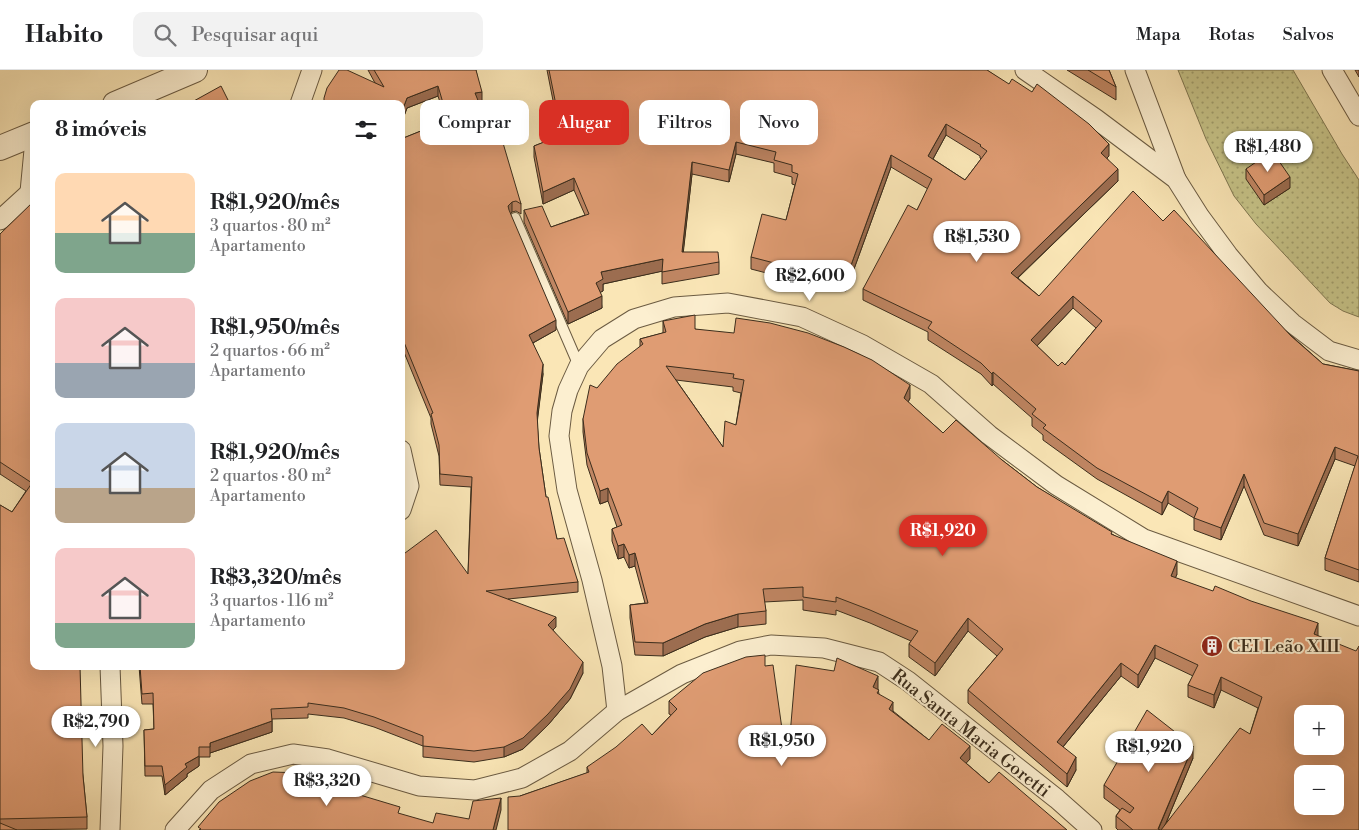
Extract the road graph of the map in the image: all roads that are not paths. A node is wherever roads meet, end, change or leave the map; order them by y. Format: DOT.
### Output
graph roads {
  1 [pos="195,70"];
  2 [pos="312,70"];
  3 [pos="1025,70"];
  4 [pos="1135,70"];
  5 [pos="1332,70"];
  6 [pos="128,100"];
  7 [pos="301,100"];
  8 [pos="1359,116"];
  9 [pos="30,136"];
  10 [pos="0,148"];
  11 [pos="1176,179"];
  12 [pos="30,192"];
  13 [pos="515,218"];
  14 [pos="0,220"];
  15 [pos="1359,360"];
  16 [pos="579,366"];
  17 [pos="405,468"];
  18 [pos="405,498"];
  19 [pos="1359,616"];
  20 [pos="110,670"];
  21 [pos="617,710"];
  22 [pos="110,830"];
  23 [pos="175,830"];
  24 [pos="1092,830"];
  1 -- 6 [label="street"];
  2 -- 7 [label="street"];
  3 -- 11 [label="street"];
  4 -- 11 [label="street"];
  5 -- 8 [label="street"];
  9 -- 10 [label="street"];
  11 -- 15 [label="street"];
  12 -- 14 [label="street"];
  13 -- 16 [label="lane"];
  16 -- 19 [label="street"];
  16 -- 21 [label="street"];
  17 -- 18 [label="street"];
  20 -- 22 [label="street"];
  21 -- 23 [label="street, Rua Santa Maria Goretti"];
  21 -- 24 [label="street, Rua Santa Maria Goretti"];
}
